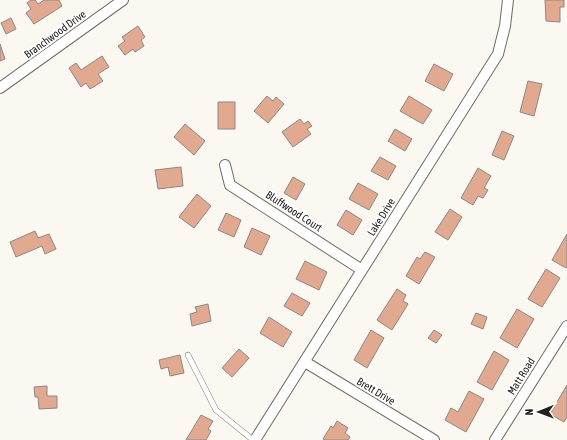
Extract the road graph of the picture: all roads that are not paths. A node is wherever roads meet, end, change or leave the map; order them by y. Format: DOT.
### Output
graph roads {
  1 [pos="123,0"];
  2 [pos="508,0"];
  3 [pos="0,88"];
  4 [pos="225,165"];
  5 [pos="362,270"];
  6 [pos="567,326"];
  7 [pos="188,355"];
  8 [pos="305,362"];
  9 [pos="254,440"];
  10 [pos="434,440"];
  11 [pos="495,440"];
  1 -- 3 [label="street, Branchwood Drive"];
  2 -- 5 [label="street, Lake Drive"];
  4 -- 5 [label="street, Bluffwood Court"];
  5 -- 8 [label="street, Lake Drive"];
  6 -- 11 [label="street, Matt Road"];
  7 -- 9 [label="lane"];
  8 -- 9 [label="street, Lake Drive"];
  8 -- 10 [label="street, Brett Drive"];
}
